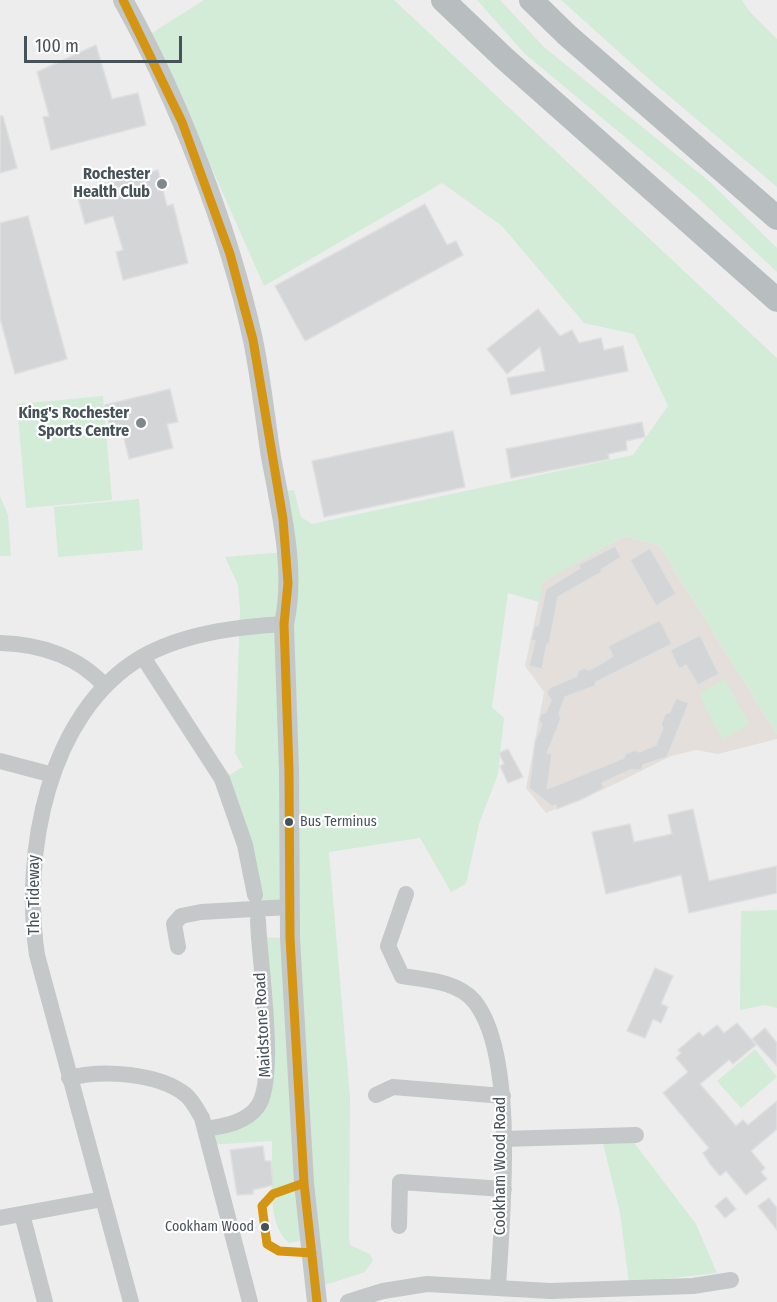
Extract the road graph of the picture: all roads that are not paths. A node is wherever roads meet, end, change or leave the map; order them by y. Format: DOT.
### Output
graph roads {
  1 [pos="123,0"];
  2 [pos="442,0"];
  3 [pos="531,0"];
  4 [pos="777,218"];
  5 [pos="777,300"];
  6 [pos="284,624"];
  7 [pos="0,643"];
  8 [pos="142,657"];
  9 [pos="105,686"];
  10 [pos="0,761"];
  11 [pos="53,775"];
  12 [pos="406,894"];
  13 [pos="255,895"];
  14 [pos="289,907"];
  15 [pos="258,920"];
  16 [pos="178,947"];
  17 [pos="69,1078"];
  18 [pos="376,1095"];
  19 [pos="503,1096"];
  20 [pos="205,1129"];
  21 [pos="636,1135"];
  22 [pos="504,1139"];
  23 [pos="504,1189"];
  24 [pos="103,1199"];
  25 [pos="22,1214"];
  26 [pos="0,1218"];
  27 [pos="399,1226"];
  28 [pos="731,1280"];
  29 [pos="498,1287"];
  30 [pos="592,1296"];
  31 [pos="45,1302"];
  32 [pos="131,1302"];
  33 [pos="250,1302"];
  34 [pos="317,1302"];
  35 [pos="348,1302"];
  1 -- 6 [label="main road, Maidstone Road"];
  2 -- 5 [label="highway"];
  3 -- 4 [label="highway"];
  6 -- 8 [label="street, The Tideway"];
  6 -- 14 [label="main road, Maidstone Road"];
  7 -- 9 [label="street"];
  8 -- 9 [label="street, The Tideway"];
  8 -- 13 [label="street"];
  9 -- 11 [label="street, The Tideway"];
  10 -- 11 [label="street"];
  11 -- 17 [label="street, The Tideway"];
  12 -- 19 [label="street, Cookham Wood Road"];
  14 -- 16 [label="street"];
  14 -- 34 [label="main road, Maidstone Road"];
  15 -- 20 [label="street, Maidstone Road"];
  17 -- 20 [label="street"];
  17 -- 24 [label="street, The Tideway"];
  18 -- 19 [label="street"];
  19 -- 22 [label="street, Cookham Wood Road"];
  20 -- 33 [label="street"];
  21 -- 22 [label="street"];
  22 -- 23 [label="street, Cookham Wood Road"];
  23 -- 27 [label="street"];
  23 -- 29 [label="street, Cookham Wood Road"];
  24 -- 25 [label="street"];
  24 -- 32 [label="street, The Tideway"];
  25 -- 26 [label="street"];
  25 -- 31 [label="street"];
  28 -- 30 [label="street"];
  29 -- 30 [label="street"];
  29 -- 35 [label="street"];
}
